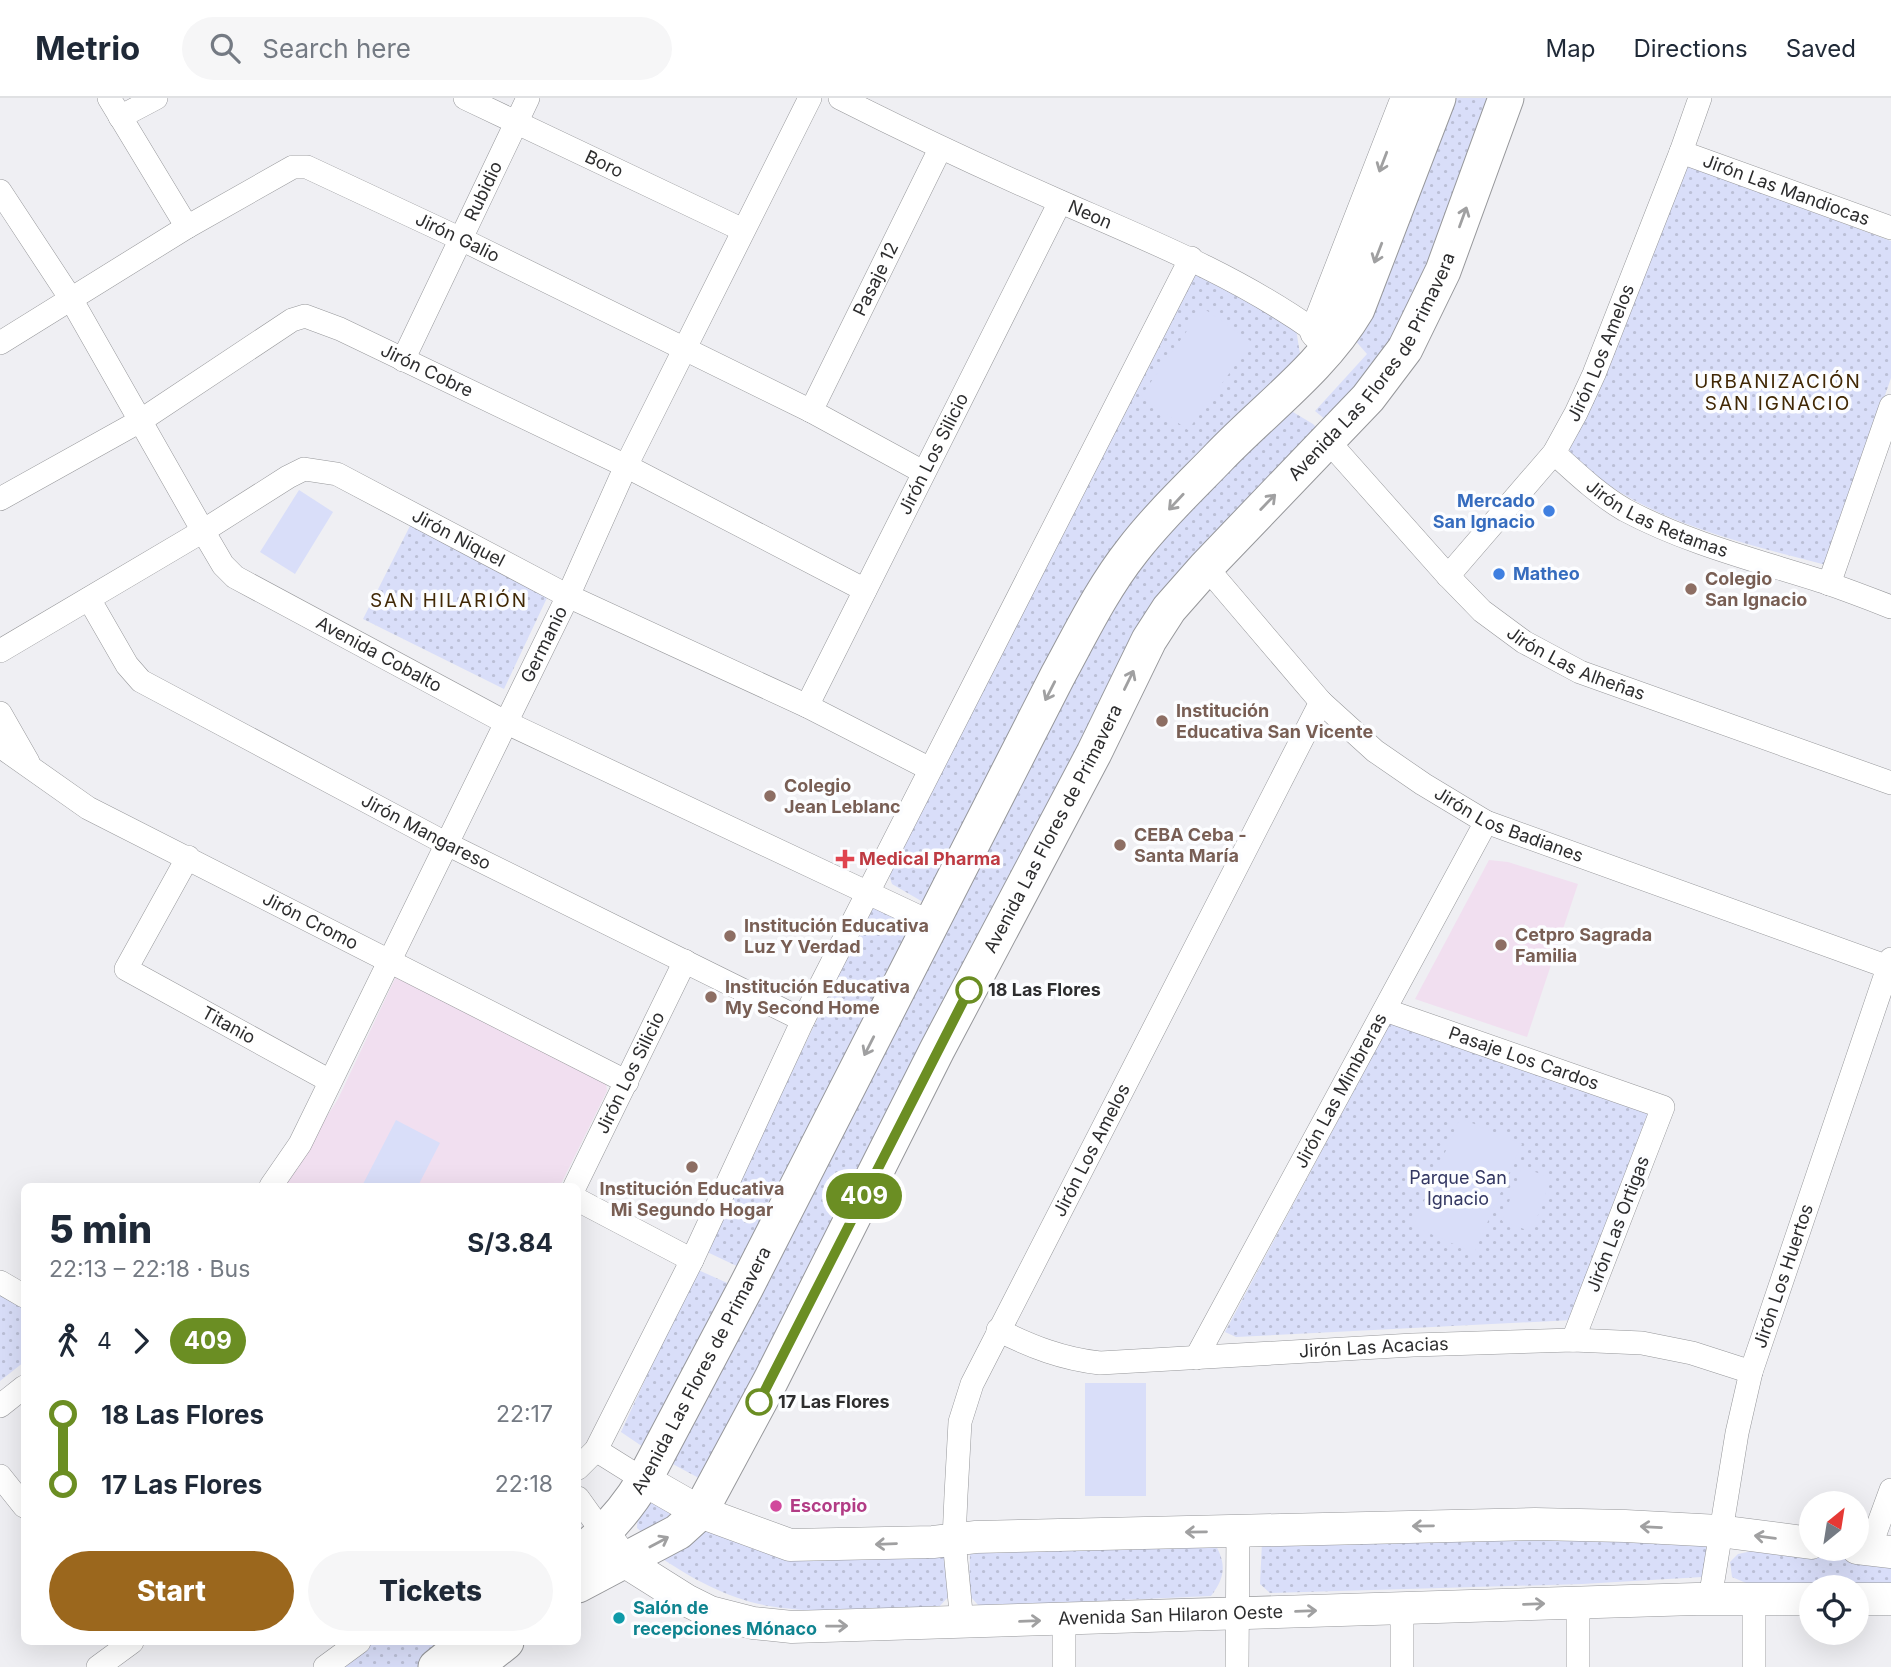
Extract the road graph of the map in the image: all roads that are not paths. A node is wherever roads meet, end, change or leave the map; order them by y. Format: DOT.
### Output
graph roads {
  1 [pos="156,98"];
  2 [pos="465,98"];
  3 [pos="528,98"];
  4 [pos="810,98"];
  5 [pos="840,98"];
  6 [pos="1407,98"];
  7 [pos="1438,98"];
  8 [pos="1506,98"];
  9 [pos="1700,98"];
  10 [pos="115,108"];
  11 [pos="516,123"];
  12 [pos="940,149"];
  13 [pos="1681,152"];
  14 [pos="0,191"];
  15 [pos="1060,201"];
  16 [pos="187,227"];
  17 [pos="1891,228"];
  18 [pos="743,230"];
  19 [pos="461,239"];
  20 [pos="1191,258"];
  21 [pos="71,299"];
  22 [pos="1323,339"];
  23 [pos="0,342"];
  24 [pos="684,348"];
  25 [pos="403,360"];
  26 [pos="1891,406"];
  27 [pos="811,411"];
  28 [pos="140,421"];
  29 [pos="1328,441"];
  30 [pos="1554,453"];
  31 [pos="626,466"];
  32 [pos="923,472"];
  33 [pos="0,499"];
  34 [pos="203,531"];
  35 [pos="1206,567"];
  36 [pos="1448,576"];
  37 [pos="1829,584"];
  38 [pos="864,590"];
  39 [pos="568,596"];
  40 [pos="89,599"];
  41 [pos="1891,607"];
  42 [pos="0,651"];
  43 [pos="1321,702"];
  44 [pos="807,706"];
  45 [pos="0,713"];
  46 [pos="505,722"];
  47 [pos="0,746"];
  48 [pos="31,767"];
  49 [pos="930,769"];
  50 [pos="1891,783"];
  51 [pos="1486,822"];
  52 [pos="447,844"];
  53 [pos="188,857"];
  54 [pos="868,893"];
  55 [pos="932,923"];
  56 [pos="388,961"];
  57 [pos="685,961"];
  58 [pos="1890,963"];
  59 [pos="1385,1010"];
  60 [pos="803,1020"];
  61 [pos="330,1081"];
  62 [pos="627,1082"];
  63 [pos="1663,1107"];
  64 [pos="273,1183"];
  65 [pos="576,1183"];
  66 [pos="581,1202"];
  67 [pos="692,1259"];
  68 [pos="0,1282"];
  69 [pos="21,1294"];
  70 [pos="999,1330"];
  71 [pos="1573,1340"];
  72 [pos="1196,1357"];
  73 [pos="1751,1372"];
  74 [pos="21,1389"];
  75 [pos="0,1406"];
  76 [pos="596,1450"];
  77 [pos="581,1465"];
  78 [pos="0,1476"];
  79 [pos="644,1480"];
  80 [pos="1891,1490"];
  81 [pos="21,1502"];
  82 [pos="581,1510"];
  83 [pos="700,1513"];
  84 [pos="1238,1531"];
  85 [pos="1719,1531"];
  86 [pos="954,1540"];
  87 [pos="1799,1541"];
  88 [pos="590,1544"];
  89 [pos="1872,1550"];
  90 [pos="624,1561"];
  91 [pos="581,1583"];
  92 [pos="1710,1599"];
  93 [pos="1754,1599"];
  94 [pos="1869,1599"];
  95 [pos="1891,1599"];
  96 [pos="1799,1600"];
  97 [pos="1578,1602"];
  98 [pos="1402,1607"];
  99 [pos="1238,1614"];
  100 [pos="1064,1620"];
  101 [pos="962,1623"];
  102 [pos="128,1645"];
  103 [pos="355,1645"];
  104 [pos="463,1645"];
  105 [pos="502,1645"];
  106 [pos="98,1667"];
  107 [pos="325,1667"];
  108 [pos="436,1667"];
  109 [pos="474,1667"];
  110 [pos="1064,1667"];
  111 [pos="1237,1667"];
  112 [pos="1402,1667"];
  113 [pos="1578,1667"];
  114 [pos="1754,1667"];
  1 -- 10 [label="street"];
  2 -- 11 [label="street, Boro"];
  3 -- 11 [label="street, Rubidio"];
  4 -- 18 [label="street, Germanio"];
  5 -- 12 [label="street, Neon"];
  6 -- 22 [label="street, one-way"];
  7 -- 22 [label="main road, Avenida Las Flores de Primavera, one-way"];
  29 -- 8 [label="main road, Avenida Las Flores de Primavera, one-way"];
  9 -- 13 [label="street, Jirón Los Amelos"];
  10 -- 16 [label="street"];
  11 -- 18 [label="street, Boro"];
  11 -- 19 [label="street, Rubidio"];
  12 -- 15 [label="street, Neon"];
  12 -- 27 [label="street, Pasaje 12"];
  13 -- 17 [label="street, Jirón Las Mandiocas"];
  13 -- 30 [label="street, Jirón Los Amelos"];
  14 -- 21 [label="street, Avenida Cobalto"];
  15 -- 20 [label="street, Neon"];
  15 -- 32 [label="street, Jirón Los Silicio"];
  16 -- 19 [label="street, Jirón Galio"];
  16 -- 21 [label="street, Jirón Galio"];
  18 -- 24 [label="street, Germanio"];
  19 -- 24 [label="street, Jirón Galio"];
  19 -- 25 [label="street, Rubidio"];
  20 -- 22 [label="street, Neon"];
  20 -- 49 [label="street"];
  21 -- 23 [label="street, Jirón Galio"];
  21 -- 28 [label="street, Avenida Cobalto"];
  22 -- 55 [label="main road, Avenida Las Flores de Primavera, one-way"];
  24 -- 27 [label="street, Jirón Galio"];
  24 -- 31 [label="street, Germanio"];
  25 -- 28 [label="street, Jirón Cobre"];
  25 -- 31 [label="street, Jirón Cobre"];
  26 -- 37 [label="street"];
  27 -- 32 [label="street, Jirón Galio"];
  28 -- 33 [label="street, Jirón Cobre"];
  28 -- 34 [label="street, Avenida Cobalto"];
  35 -- 29 [label="main road, Avenida Las Flores de Primavera, one-way"];
  29 -- 36 [label="street, Jirón Las Alheñas"];
  30 -- 36 [label="street, Jirón Los Amelos"];
  30 -- 37 [label="street, Jirón Las Retamas"];
  31 -- 38 [label="street, Jirón Cobre"];
  31 -- 39 [label="street, Germanio"];
  32 -- 38 [label="street, Jirón Los Silicio"];
  34 -- 39 [label="street, Jirón Niquel"];
  34 -- 40 [label="street, Jirón Niquel"];
  34 -- 46 [label="street, Avenida Cobalto"];
  35 -- 43 [label="street, Jirón Los Badianes"];
  83 -- 35 [label="main road, Avenida Las Flores de Primavera, one-way"];
  36 -- 50 [label="street, Jirón Las Alheñas"];
  37 -- 41 [label="street, Jirón Las Retamas"];
  38 -- 44 [label="street, Jirón Los Silicio"];
  39 -- 44 [label="street, Jirón Niquel"];
  39 -- 46 [label="street, Germanio"];
  40 -- 42 [label="street, Jirón Niquel"];
  40 -- 52 [label="street, Jirón Mangareso"];
  43 -- 51 [label="street, Jirón Los Badianes"];
  43 -- 70 [label="street, Jirón Los Amelos"];
  44 -- 49 [label="street, Jirón Niquel"];
  45 -- 48 [label="street"];
  46 -- 52 [label="street, Germanio"];
  46 -- 54 [label="street, Avenida Cobalto"];
  47 -- 48 [label="street, Jirón Cromo"];
  48 -- 53 [label="street, Jirón Cromo"];
  49 -- 54 [label="street"];
  51 -- 58 [label="street, Jirón Los Badianes"];
  51 -- 59 [label="street, Jirón Las Mimbreras"];
  52 -- 56 [label="street, Germanio"];
  52 -- 57 [label="street, Jirón Mangareso"];
  53 -- 56 [label="street, Jirón Cromo"];
  53 -- 61 [label="street, Titanio"];
  54 -- 55 [label="street, Avenida Cobalto"];
  54 -- 60 [label="street"];
  55 -- 79 [label="main road, Avenida Las Flores de Primavera, one-way"];
  56 -- 61 [label="street, Germanio"];
  56 -- 62 [label="street, Jirón Cromo"];
  57 -- 60 [label="street, Jirón Mangareso"];
  57 -- 62 [label="street, Jirón Los Silicio"];
  58 -- 73 [label="street, Jirón Los Huertos"];
  59 -- 63 [label="street, Pasaje Los Cardos"];
  59 -- 72 [label="street, Jirón Las Mimbreras"];
  60 -- 67 [label="street"];
  61 -- 64 [label="street, Germanio"];
  62 -- 65 [label="street, Jirón Los Silicio"];
  63 -- 71 [label="street, Jirón Las Ortigas"];
  66 -- 67 [label="street"];
  67 -- 76 [label="street"];
  68 -- 69 [label="street"];
  70 -- 72 [label="street, Jirón Las Acacias"];
  70 -- 86 [label="street, Jirón Los Amelos"];
  71 -- 72 [label="street, Jirón Las Acacias"];
  71 -- 73 [label="street, Jirón Las Acacias"];
  73 -- 85 [label="street, Jirón Los Huertos"];
  74 -- 75 [label="street"];
  76 -- 77 [label="street"];
  76 -- 79 [label="street"];
  78 -- 81 [label="street"];
  79 -- 83 [label="street"];
  79 -- 88 [label="main road, Avenida Las Flores de Primavera"];
  80 -- 89 [label="street"];
  82 -- 88 [label="street, Avenida San Hilaron Oeste"];
  86 -- 83 [label="street, one-way"];
  90 -- 83 [label="main road, Avenida Las Flores de Primavera, one-way"];
  85 -- 84 [label="street, one-way"];
  84 -- 86 [label="street, one-way"];
  84 -- 99 [label="street"];
  87 -- 85 [label="street, one-way"];
  85 -- 92 [label="street, Jirón Los Huertos"];
  86 -- 101 [label="street, Jirón Los Amelos"];
  88 -- 90 [label="street, Avenida San Hilaron Oeste"];
  90 -- 91 [label="main road, Avenida Las Flores de Primavera"];
  90 -- 101 [label="street, Avenida San Hilaron Oeste, one-way"];
  92 -- 93 [label="street, Avenida San Hilaron Oeste"];
  92 -- 97 [label="street, Avenida San Hilaron Oeste"];
  93 -- 96 [label="street, Avenida San Hilaron Oeste"];
  93 -- 114 [label="street"];
  94 -- 95 [label="street"];
  98 -- 97 [label="street, Avenida San Hilaron Oeste, one-way"];
  97 -- 113 [label="street"];
  99 -- 98 [label="street, Avenida San Hilaron Oeste, one-way"];
  98 -- 112 [label="street"];
  99 -- 100 [label="street, Avenida San Hilaron Oeste"];
  99 -- 111 [label="street"];
  101 -- 100 [label="street, Avenida San Hilaron Oeste, one-way"];
  100 -- 110 [label="street"];
  102 -- 106 [label="street"];
  103 -- 107 [label="street"];
  104 -- 108 [label="main road"];
  105 -- 109 [label="main road"];
}
